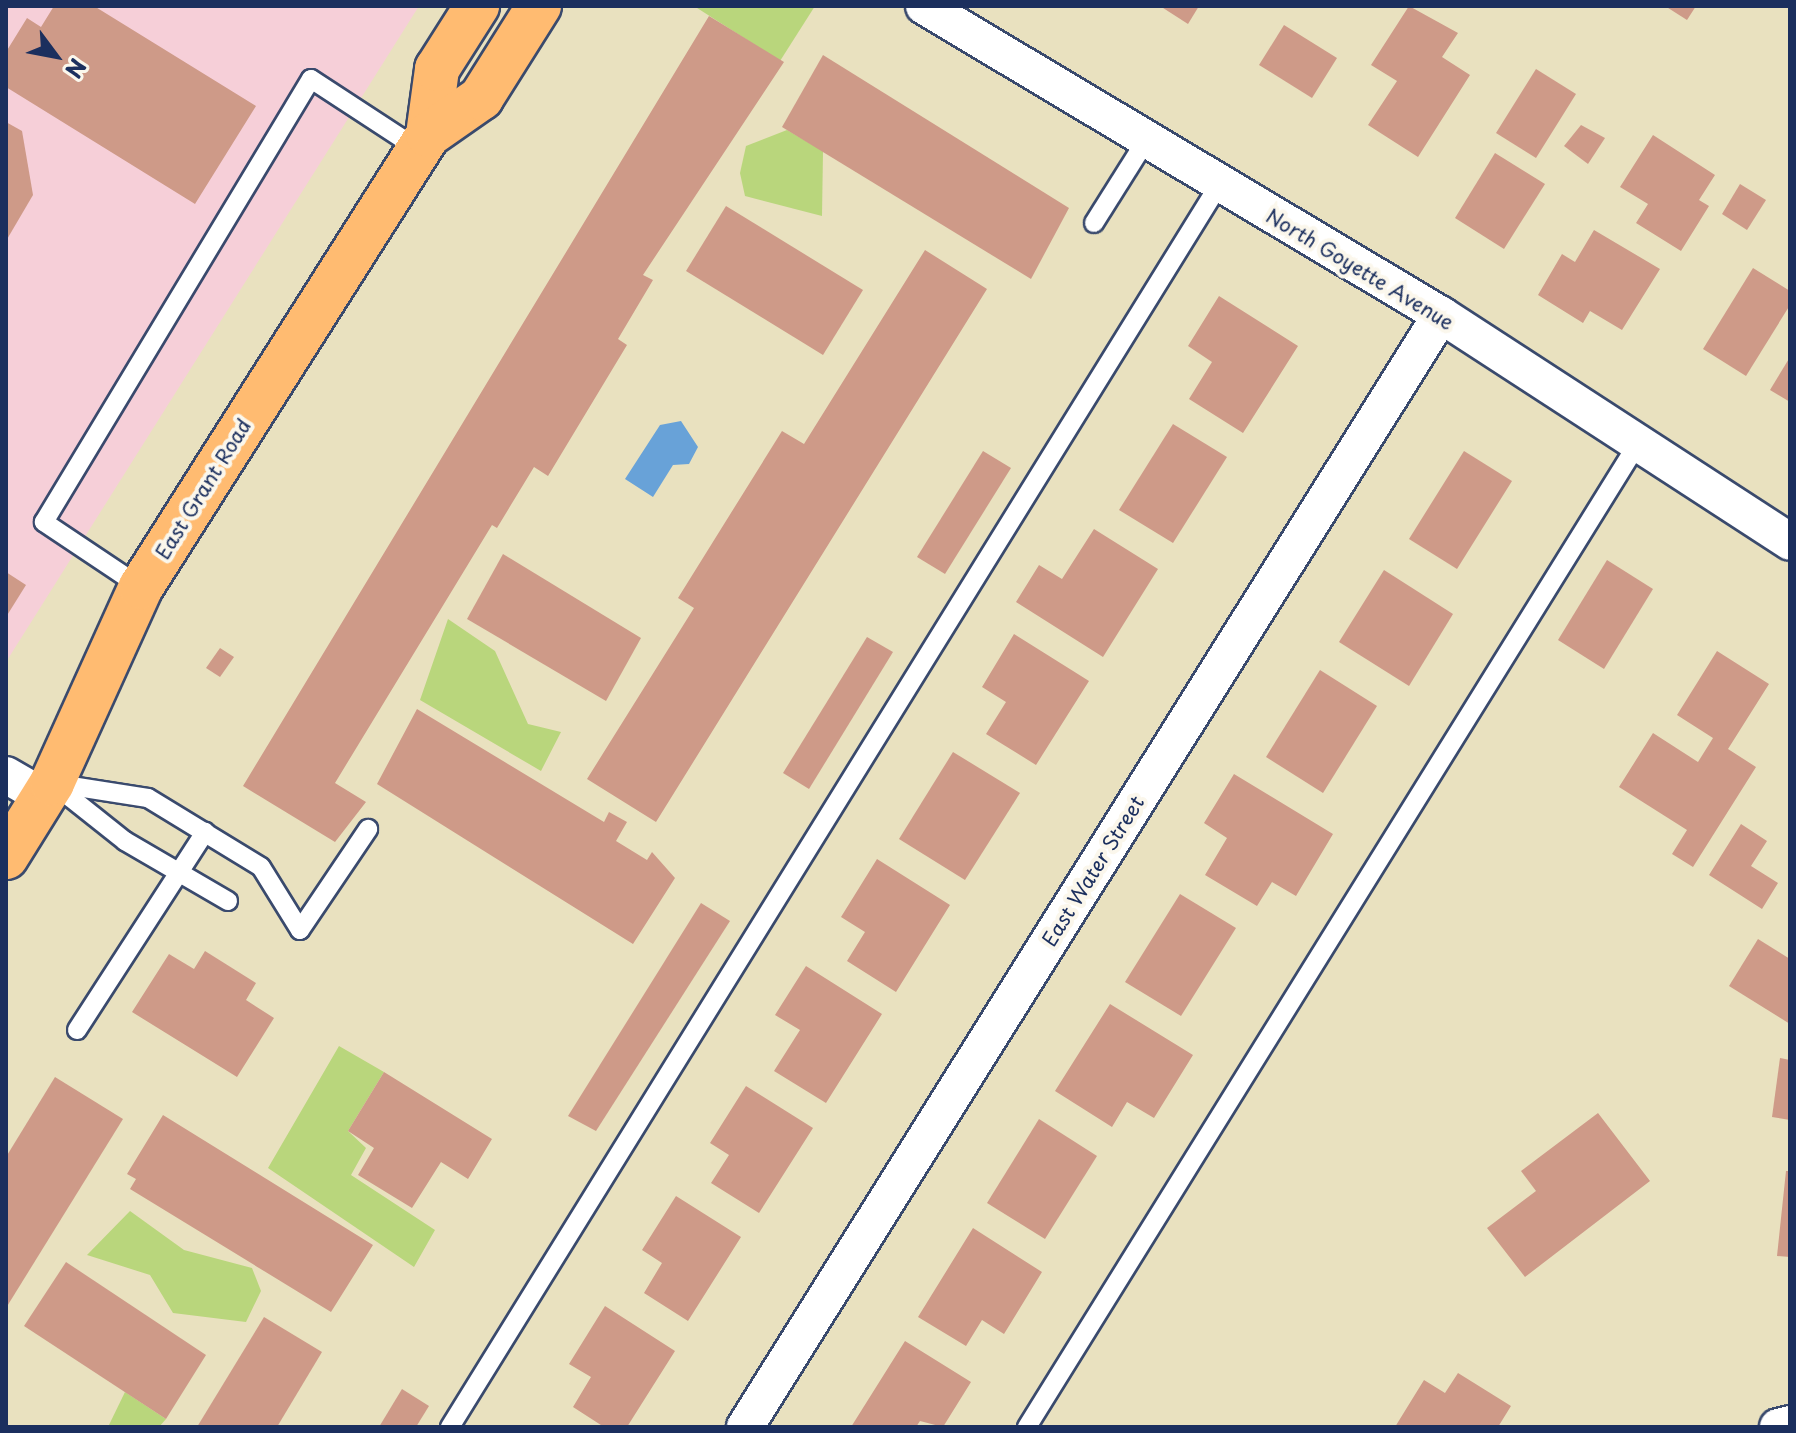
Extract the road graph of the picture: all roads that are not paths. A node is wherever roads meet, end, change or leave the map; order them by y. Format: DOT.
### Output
graph roads {
  1 [pos="477,6"];
  2 [pos="539,6"];
  3 [pos="924,6"];
  4 [pos="423,142"];
  5 [pos="1145,142"];
  6 [pos="1219,185"];
  7 [pos="1094,223"];
  8 [pos="1441,315"];
  9 [pos="1638,443"];
  10 [pos="1790,542"];
  11 [pos="141,587"];
  12 [pos="6,775"];
  13 [pos="48,790"];
  14 [pos="368,829"];
  15 [pos="205,832"];
  16 [pos="6,857"];
  17 [pos="176,871"];
  18 [pos="228,901"];
  19 [pos="77,1030"];
  20 [pos="1790,1424"];
  21 [pos="450,1427"];
  22 [pos="745,1427"];
  23 [pos="1027,1427"];
  24 [pos="1778,1427"];
  1 -- 4 [label="main road, East Grant Road"];
  2 -- 4 [label="main road, East Grant Road"];
  3 -- 5 [label="street, North Goyette Avenue"];
  4 -- 11 [label="main road, East Grant Road"];
  4 -- 11 [label="lane"];
  5 -- 6 [label="street, North Goyette Avenue"];
  5 -- 7 [label="lane"];
  6 -- 8 [label="street, North Goyette Avenue"];
  6 -- 21 [label="lane"];
  8 -- 9 [label="street, North Goyette Avenue"];
  8 -- 22 [label="street, East Water Street"];
  9 -- 10 [label="street, North Goyette Avenue"];
  9 -- 23 [label="lane"];
  11 -- 13 [label="main road, East Grant Road"];
  12 -- 13 [label="street"];
  13 -- 15 [label="lane"];
  13 -- 16 [label="main road, East Grant Road"];
  13 -- 17 [label="lane"];
  14 -- 15 [label="lane"];
  15 -- 17 [label="lane"];
  17 -- 18 [label="lane"];
  17 -- 19 [label="lane"];
  20 -- 24 [label="street"];
}
